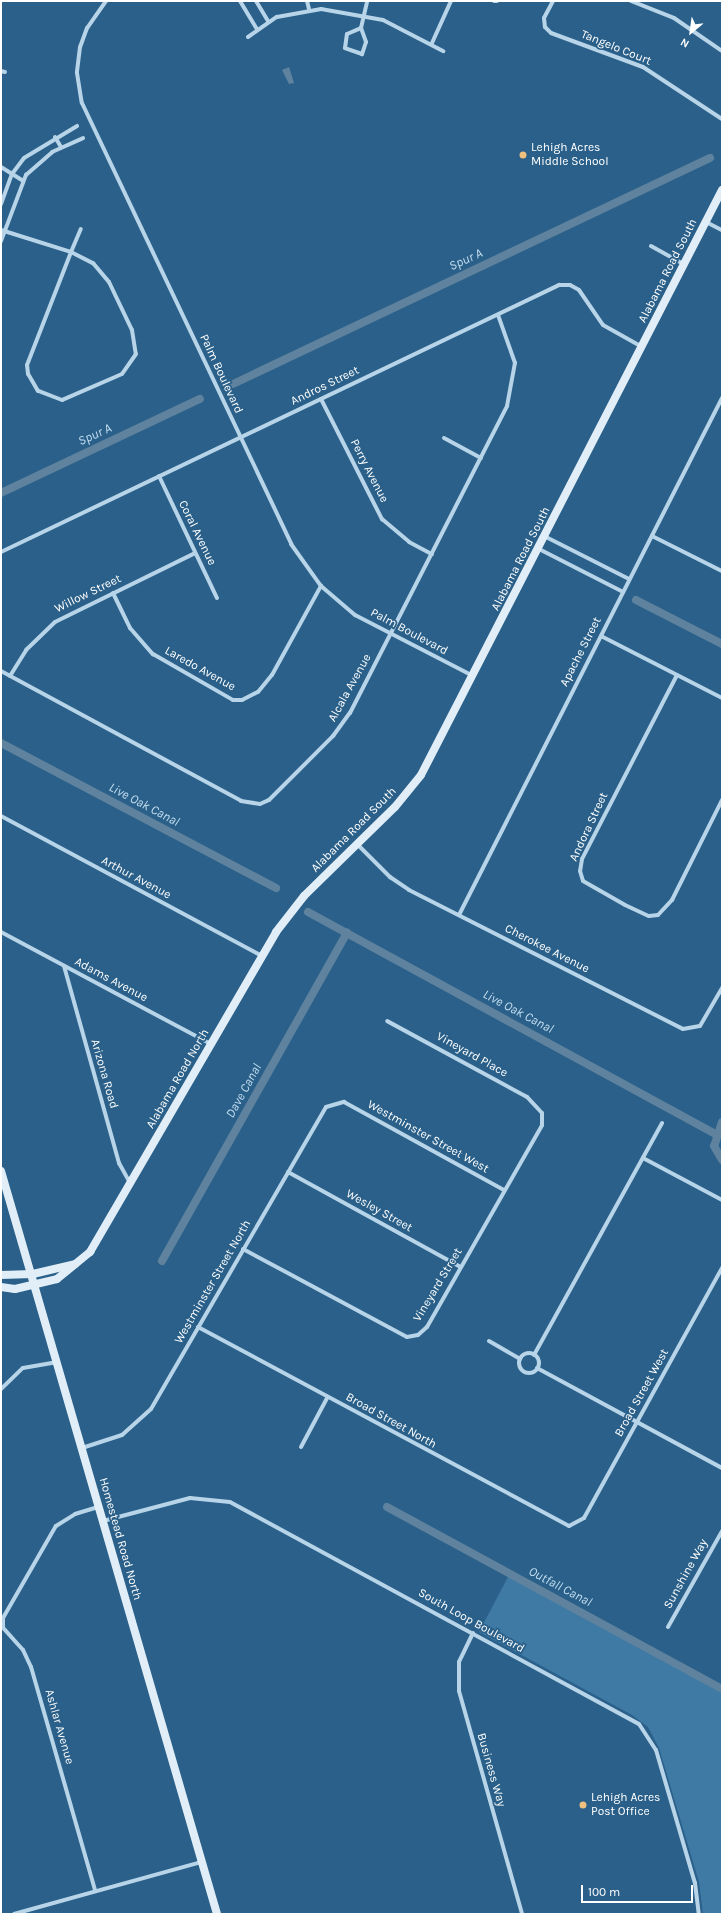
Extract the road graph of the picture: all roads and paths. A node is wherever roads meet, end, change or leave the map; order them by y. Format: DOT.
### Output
graph roads {
  1 [pos="106,1"];
  2 [pos="240,1"];
  3 [pos="256,1"];
  4 [pos="307,1"];
  5 [pos="367,1"];
  6 [pos="452,1"];
  7 [pos="494,1"];
  8 [pos="497,1"];
  9 [pos="553,1"];
  10 [pos="631,1"];
  11 [pos="309,9"];
  12 [pos="365,15"];
  13 [pos="268,22"];
  14 [pos="361,28"];
  15 [pos="257,29"];
  16 [pos="248,37"];
  17 [pos="432,43"];
  18 [pos="443,51"];
  19 [pos="722,51"];
  20 [pos="722,119"];
  21 [pos="77,126"];
  22 [pos="56,137"];
  23 [pos="83,138"];
  24 [pos="61,147"];
  25 [pos="1,167"];
  26 [pos="12,174"];
  27 [pos="22,180"];
  28 [pos="722,190"];
  29 [pos="1,204"];
  30 [pos="706,222"];
  31 [pos="81,228"];
  32 [pos="3,230"];
  33 [pos="722,230"];
  34 [pos="1,241"];
  35 [pos="651,246"];
  36 [pos="71,252"];
  37 [pos="685,264"];
  38 [pos="498,315"];
  39 [pos="642,347"];
  40 [pos="722,398"];
  41 [pos="321,399"];
  42 [pos="241,438"];
  43 [pos="444,438"];
  44 [pos="481,458"];
  45 [pos="158,476"];
  46 [pos="652,536"];
  47 [pos="546,537"];
  48 [pos="540,549"];
  49 [pos="1,552"];
  50 [pos="195,553"];
  51 [pos="432,554"];
  52 [pos="722,571"];
  53 [pos="629,579"];
  54 [pos="321,586"];
  55 [pos="623,592"];
  56 [pos="113,593"];
  57 [pos="217,598"];
  58 [pos="391,634"];
  59 [pos="601,636"];
  60 [pos="1,671"];
  61 [pos="677,675"];
  62 [pos="10,676"];
  63 [pos="474,677"];
  64 [pos="722,698"];
  65 [pos="722,800"];
  66 [pos="1,816"];
  67 [pos="357,844"];
  68 [pos="295,907"];
  69 [pos="459,915"];
  70 [pos="1,932"];
  71 [pos="262,956"];
  72 [pos="64,966"];
  73 [pos="722,988"];
  74 [pos="388,1021"];
  75 [pos="211,1044"];
  76 [pos="341,1102"];
  77 [pos="542,1113"];
  78 [pos="662,1123"];
  79 [pos="643,1158"];
  80 [pos="1,1171"];
  81 [pos="288,1172"];
  82 [pos="131,1185"];
  83 [pos="504,1190"];
  84 [pos="722,1200"];
  85 [pos="243,1249"];
  86 [pos="80,1262"];
  87 [pos="460,1267"];
  88 [pos="722,1268"];
  89 [pos="33,1274"];
  90 [pos="1,1276"];
  91 [pos="36,1285"];
  92 [pos="1,1287"];
  93 [pos="198,1327"];
  94 [pos="489,1341"];
  95 [pos="534,1355"];
  96 [pos="520,1359"];
  97 [pos="58,1362"];
  98 [pos="538,1368"];
  99 [pos="1,1388"];
  100 [pos="327,1398"];
  101 [pos="637,1422"];
  102 [pos="301,1447"];
  103 [pos="82,1448"];
  104 [pos="722,1468"];
  105 [pos="99,1507"];
  106 [pos="103,1521"];
  107 [pos="575,1525"];
  108 [pos="722,1531"];
  109 [pos="668,1627"];
  110 [pos="473,1633"];
  111 [pos="202,1862"];
  112 [pos="95,1890"];
  113 [pos="14,1914"];
  114 [pos="217,1914"];
  115 [pos="522,1914"];
  116 [pos="699,1914"];
  1 -- 42 [label="street, Palm Boulevard"];
  2 -- 15 [label="street"];
  3 -- 13 [label="street"];
  4 -- 11 [label="street"];
  5 -- 12 [label="street"];
  6 -- 17 [label="street"];
  7 -- 8 [label="street"];
  9 -- 20 [label="street, Tangelo Court"];
  10 -- 19 [label="street"];
  11 -- 12 [label="street"];
  11 -- 13 [label="street"];
  12 -- 14 [label="street"];
  12 -- 17 [label="street"];
  13 -- 15 [label="street"];
  14 -- 14 [label="street"];
  15 -- 16 [label="street"];
  17 -- 18 [label="street"];
  21 -- 22 [label="street"];
  22 -- 24 [label="street"];
  22 -- 26 [label="street"];
  23 -- 24 [label="street"];
  24 -- 27 [label="street"];
  25 -- 26 [label="street"];
  26 -- 27 [label="street"];
  26 -- 29 [label="street"];
  27 -- 32 [label="street"];
  28 -- 30 [label="street, Alabama Road South"];
  30 -- 33 [label="street"];
  30 -- 37 [label="street, Alabama Road South"];
  31 -- 36 [label="street"];
  32 -- 34 [label="street"];
  32 -- 36 [label="street"];
  35 -- 37 [label="street"];
  36 -- 36 [label="street"];
  37 -- 39 [label="street, Alabama Road South"];
  38 -- 39 [label="street, Andros Street"];
  38 -- 41 [label="street, Andros Street"];
  38 -- 44 [label="street, Alcala Avenue"];
  39 -- 47 [label="street, Alabama Road South"];
  40 -- 46 [label="street, Apache Street"];
  41 -- 42 [label="street, Andros Street"];
  41 -- 51 [label="street, Perry Avenue"];
  42 -- 45 [label="street, Andros Street"];
  42 -- 54 [label="street, Palm Boulevard"];
  43 -- 44 [label="street"];
  44 -- 51 [label="street, Alcala Avenue"];
  45 -- 49 [label="street, Andros Street"];
  45 -- 50 [label="street, Coral Avenue"];
  46 -- 52 [label="street"];
  46 -- 53 [label="street, Apache Street"];
  47 -- 48 [label="street, Alabama Road South"];
  47 -- 53 [label="street"];
  48 -- 55 [label="street"];
  48 -- 63 [label="street, Alabama Road South"];
  50 -- 56 [label="street, Willow Street"];
  50 -- 57 [label="street, Coral Avenue"];
  51 -- 58 [label="street, Alcala Avenue"];
  53 -- 55 [label="street, Apache Street"];
  54 -- 56 [label="street, Laredo Avenue"];
  54 -- 58 [label="street, Palm Boulevard"];
  55 -- 59 [label="street, Apache Street"];
  56 -- 62 [label="street, Willow Street"];
  58 -- 62 [label="street, Alcala Avenue"];
  58 -- 63 [label="street, Palm Boulevard"];
  59 -- 61 [label="street"];
  59 -- 69 [label="street, Apache Street"];
  60 -- 62 [label="street, Alcala Avenue"];
  61 -- 64 [label="street"];
  61 -- 65 [label="street, Andora Street"];
  63 -- 67 [label="street, Alabama Road South"];
  66 -- 71 [label="street, Arthur Avenue"];
  67 -- 68 [label="street, Alabama Road South"];
  67 -- 69 [label="street, Cherokee Avenue"];
  68 -- 71 [label="street, Alabama Road North"];
  69 -- 73 [label="street, Cherokee Avenue"];
  70 -- 72 [label="street, Adams Avenue"];
  71 -- 75 [label="street, Alabama Road North"];
  72 -- 75 [label="street, Adams Avenue"];
  72 -- 82 [label="street, Arizona Road"];
  74 -- 77 [label="street, Vineyard Place"];
  75 -- 82 [label="street, Alabama Road North"];
  76 -- 81 [label="street, Westminster Street North"];
  76 -- 83 [label="street, Westminster Street West"];
  77 -- 83 [label="street, Vineyard Street"];
  78 -- 79 [label="street"];
  79 -- 84 [label="street"];
  79 -- 95 [label="street"];
  80 -- 89 [label="street, Homestead Road North"];
  81 -- 85 [label="street, Westminster Street North"];
  81 -- 87 [label="street, Wesley Street"];
  82 -- 86 [label="street, Alabama Road North"];
  83 -- 87 [label="street, Vineyard Street"];
  85 -- 87 [label="street, Vineyard Street"];
  85 -- 93 [label="street, Westminster Street North"];
  86 -- 89 [label="street"];
  86 -- 91 [label="street, Alabama Road North"];
  88 -- 101 [label="street, Broad Street West"];
  89 -- 90 [label="street"];
  89 -- 91 [label="street, Homestead Road North"];
  91 -- 92 [label="street, Alabama Road North"];
  91 -- 97 [label="street, Homestead Road North"];
  93 -- 100 [label="street, Broad Street North"];
  93 -- 103 [label="street, Westminster Street North"];
  94 -- 96 [label="street"];
  95 -- 96 [label="street"];
  95 -- 98 [label="street"];
  96 -- 98 [label="street"];
  97 -- 99 [label="street"];
  97 -- 103 [label="street, Homestead Road North"];
  98 -- 101 [label="street"];
  100 -- 102 [label="street"];
  100 -- 107 [label="street, Broad Street North"];
  101 -- 104 [label="street"];
  101 -- 107 [label="street, Broad Street West"];
  103 -- 105 [label="street, Homestead Road North"];
  105 -- 106 [label="street, Homestead Road North"];
  105 -- 112 [label="street, Ashlar Avenue"];
  106 -- 110 [label="street, South Loop Boulevard"];
  106 -- 111 [label="street, Homestead Road North"];
  108 -- 109 [label="street, Sunshine Way"];
  110 -- 115 [label="street, Business Way"];
  110 -- 116 [label="street, South Loop Boulevard"];
  111 -- 112 [label="street"];
  111 -- 114 [label="street, Homestead Road North"];
  112 -- 113 [label="street"];
}
